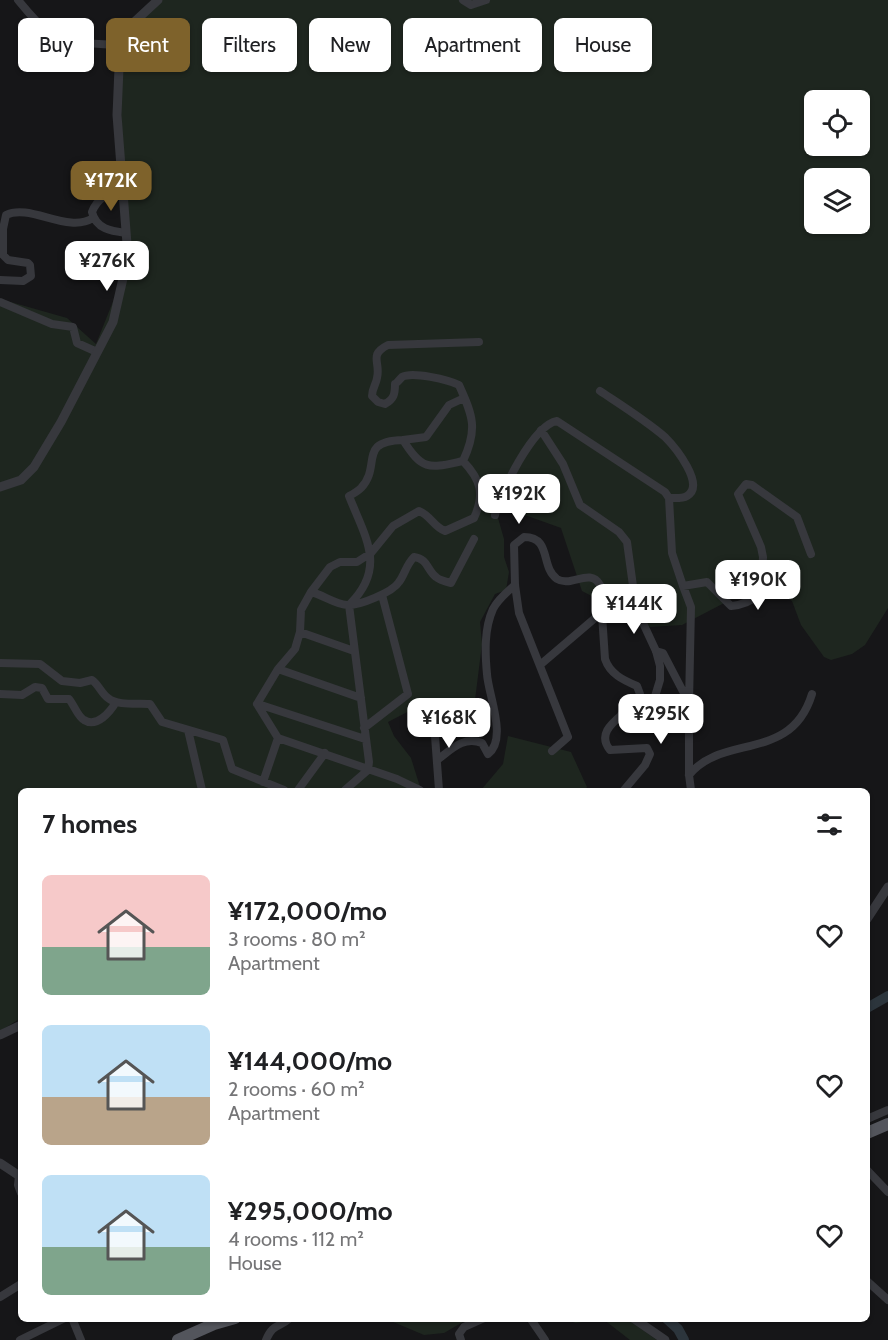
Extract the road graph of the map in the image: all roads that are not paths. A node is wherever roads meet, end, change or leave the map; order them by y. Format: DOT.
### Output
graph roads {
  1 [pos="18,0"];
  2 [pos="158,0"];
  3 [pos="463,0"];
  4 [pos="486,0"];
  5 [pos="139,18"];
  6 [pos="106,44"];
  7 [pos="119,72"];
  8 [pos="122,188"];
  9 [pos="93,218"];
  10 [pos="126,233"];
  11 [pos="0,280"];
  12 [pos="0,302"];
  13 [pos="479,342"];
  14 [pos="97,352"];
  15 [pos="600,391"];
  16 [pos="464,398"];
  17 [pos="541,430"];
  18 [pos="403,440"];
  19 [pos="463,461"];
  20 [pos="0,487"];
  21 [pos="669,498"];
  22 [pos="495,515"];
  23 [pos="474,539"];
  24 [pos="371,553"];
  25 [pos="811,554"];
  26 [pos="515,585"];
  27 [pos="683,586"];
  28 [pos="311,592"];
  29 [pos="382,595"];
  30 [pos="349,605"];
  31 [pos="601,613"];
  32 [pos="300,632"];
  33 [pos="354,651"];
  34 [pos="656,651"];
  35 [pos="0,663"];
  36 [pos="540,665"];
  37 [pos="278,669"];
  38 [pos="0,694"];
  39 [pos="812,694"];
  40 [pos="361,698"];
  41 [pos="116,702"];
  42 [pos="689,703"];
  43 [pos="257,704"];
  44 [pos="433,709"];
  45 [pos="621,716"];
  46 [pos="364,728"];
  47 [pos="188,730"];
  48 [pos="278,738"];
  49 [pos="365,739"];
  50 [pos="552,751"];
  51 [pos="325,753"];
  52 [pos="437,760"];
  53 [pos="368,770"];
  54 [pos="689,775"];
  55 [pos="263,782"];
  56 [pos="202,788"];
  57 [pos="279,788"];
  58 [pos="299,788"];
  59 [pos="347,788"];
  60 [pos="416,788"];
  61 [pos="439,788"];
  62 [pos="626,788"];
  63 [pos="691,788"];
  64 [pos="888,887"];
  65 [pos="870,914"];
  66 [pos="18,1026"];
  67 [pos="0,1035"];
  68 [pos="888,1110"];
  69 [pos="870,1118"];
  70 [pos="888,1124"];
  71 [pos="870,1131"];
  72 [pos="0,1163"];
  73 [pos="870,1173"];
  74 [pos="18,1176"];
  75 [pos="888,1192"];
  76 [pos="870,1284"];
  77 [pos="18,1286"];
  78 [pos="0,1297"];
  79 [pos="888,1300"];
  80 [pos="57,1322"];
  81 [pos="74,1322"];
  82 [pos="221,1322"];
  83 [pos="283,1322"];
  84 [pos="475,1322"];
  85 [pos="533,1322"];
  86 [pos="639,1322"];
  87 [pos="20,1340"];
  88 [pos="81,1340"];
  89 [pos="177,1340"];
  90 [pos="266,1340"];
  91 [pos="460,1340"];
  92 [pos="545,1340"];
  93 [pos="666,1340"];
  1 -- 6 [label="street"];
  2 -- 5 [label="street"];
  3 -- 4 [label="street"];
  7 -- 8 [label="street"];
  8 -- 9 [label="street"];
  8 -- 10 [label="street"];
  9 -- 10 [label="street"];
  9 -- 11 [label="street"];
  10 -- 14 [label="street"];
  12 -- 14 [label="street"];
  13 -- 16 [label="street"];
  14 -- 20 [label="street"];
  15 -- 21 [label="street"];
  16 -- 18 [label="street"];
  16 -- 19 [label="street"];
  17 -- 21 [label="street"];
  17 -- 22 [label="street"];
  17 -- 34 [label="street"];
  18 -- 19 [label="street"];
  18 -- 24 [label="street"];
  19 -- 24 [label="street"];
  21 -- 27 [label="street"];
  23 -- 29 [label="street"];
  24 -- 28 [label="street"];
  24 -- 30 [label="street"];
  25 -- 27 [label="street"];
  26 -- 31 [label="street"];
  26 -- 36 [label="street"];
  26 -- 52 [label="street"];
  27 -- 42 [label="street"];
  28 -- 30 [label="street"];
  28 -- 32 [label="street"];
  29 -- 30 [label="street"];
  29 -- 46 [label="street"];
  30 -- 33 [label="street"];
  31 -- 36 [label="street"];
  31 -- 45 [label="street"];
  32 -- 33 [label="street"];
  32 -- 37 [label="street"];
  33 -- 40 [label="street"];
  34 -- 42 [label="street"];
  34 -- 45 [label="street"];
  35 -- 41 [label="street"];
  36 -- 50 [label="street"];
  37 -- 40 [label="street"];
  37 -- 43 [label="street"];
  38 -- 41 [label="street"];
  39 -- 54 [label="street"];
  40 -- 46 [label="street"];
  41 -- 47 [label="street"];
  42 -- 54 [label="street"];
  43 -- 48 [label="street"];
  43 -- 49 [label="street"];
  44 -- 52 [label="street"];
  45 -- 62 [label="street"];
  46 -- 49 [label="street"];
  47 -- 55 [label="street"];
  47 -- 56 [label="street"];
  48 -- 51 [label="street"];
  48 -- 55 [label="street"];
  49 -- 53 [label="street"];
  51 -- 53 [label="street"];
  51 -- 58 [label="street"];
  52 -- 61 [label="street"];
  53 -- 59 [label="street"];
  53 -- 60 [label="street"];
  54 -- 63 [label="street"];
  55 -- 57 [label="street"];
  64 -- 65 [label="street"];
  66 -- 67 [label="street"];
  68 -- 69 [label="street"];
  70 -- 71 [label="main road"];
  72 -- 74 [label="street"];
  73 -- 75 [label="street"];
  76 -- 79 [label="street"];
  77 -- 78 [label="street"];
  80 -- 87 [label="street"];
  81 -- 88 [label="street"];
  82 -- 89 [label="main road"];
  83 -- 90 [label="street"];
  84 -- 91 [label="street"];
  85 -- 92 [label="street"];
  86 -- 93 [label="street"];
}
